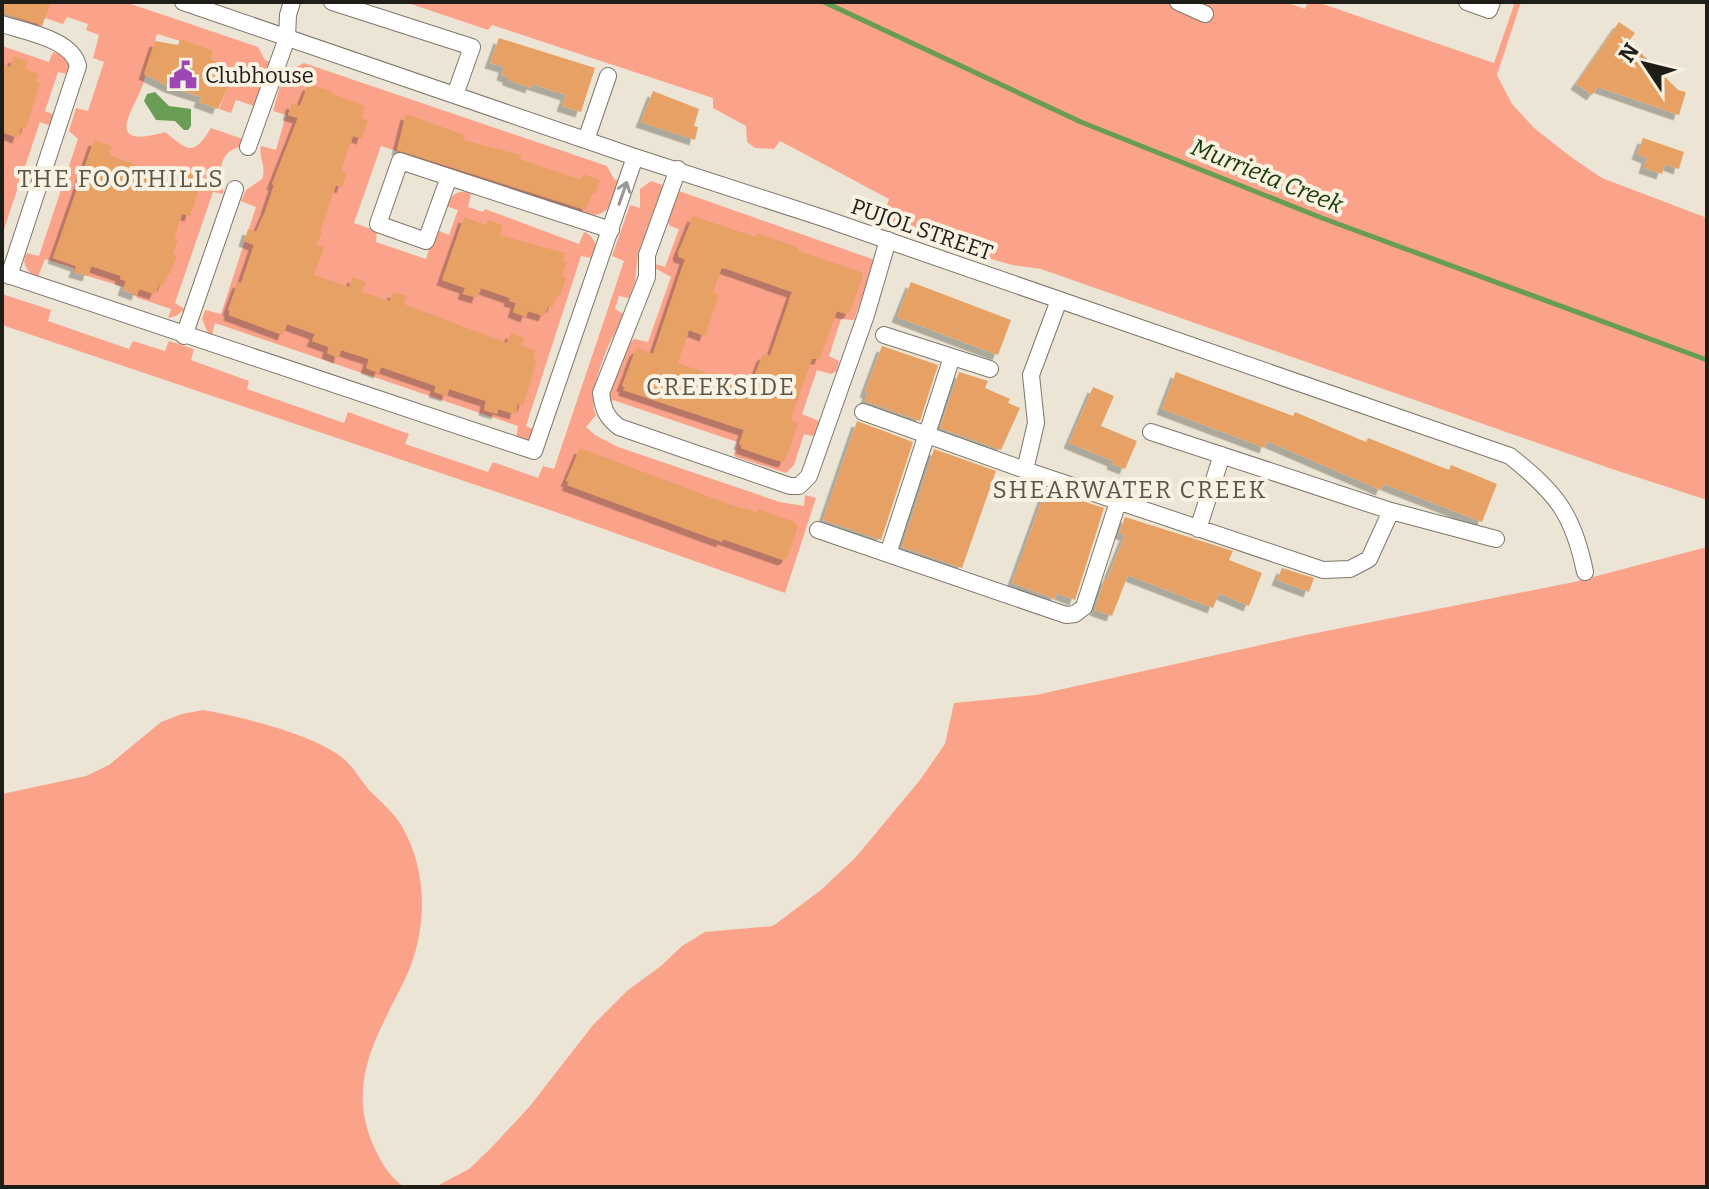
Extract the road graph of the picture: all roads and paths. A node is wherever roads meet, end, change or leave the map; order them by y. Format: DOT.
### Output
graph roads {
  1 [pos="183,2"];
  2 [pos="292,2"];
  3 [pos="332,2"];
  4 [pos="1178,2"];
  5 [pos="1467,2"];
  6 [pos="1492,2"];
  7 [pos="1205,14"];
  8 [pos="2,24"];
  9 [pos="287,38"];
  10 [pos="608,76"];
  11 [pos="455,95"];
  12 [pos="586,140"];
  13 [pos="248,147"];
  14 [pos="635,157"];
  15 [pos="678,169"];
  16 [pos="449,177"];
  17 [pos="235,189"];
  18 [pos="611,230"];
  19 [pos="888,240"];
  20 [pos="6,275"];
  21 [pos="1059,300"];
  22 [pos="884,335"];
  23 [pos="184,336"];
  24 [pos="952,357"];
  25 [pos="990,369"];
  26 [pos="863,412"];
  27 [pos="1151,432"];
  28 [pos="927,435"];
  29 [pos="1222,455"];
  30 [pos="1025,470"];
  31 [pos="1118,502"];
  32 [pos="1391,511"];
  33 [pos="1198,529"];
  34 [pos="818,530"];
  35 [pos="1496,539"];
  36 [pos="888,554"];
  37 [pos="1585,572"];
  1 -- 9 [label="street, PUJOL STREET"];
  2 -- 9 [label="street"];
  3 -- 11 [label="street"];
  4 -- 7 [label="street"];
  5 -- 6 [label="street"];
  8 -- 20 [label="street"];
  9 -- 11 [label="street, PUJOL STREET"];
  9 -- 13 [label="street"];
  10 -- 12 [label="street"];
  11 -- 12 [label="street, PUJOL STREET"];
  12 -- 14 [label="street, PUJOL STREET"];
  14 -- 15 [label="street, PUJOL STREET"];
  18 -- 14 [label="street, one-way"];
  15 -- 19 [label="street, PUJOL STREET"];
  15 -- 19 [label="street"];
  16 -- 16 [label="street"];
  16 -- 18 [label="street"];
  17 -- 23 [label="street"];
  18 -- 23 [label="street"];
  19 -- 21 [label="street, PUJOL STREET"];
  20 -- 23 [label="street"];
  21 -- 30 [label="street"];
  21 -- 37 [label="street, PUJOL STREET"];
  22 -- 24 [label="street"];
  24 -- 25 [label="street"];
  24 -- 28 [label="street"];
  26 -- 28 [label="street"];
  27 -- 29 [label="street"];
  28 -- 30 [label="street"];
  28 -- 36 [label="street"];
  29 -- 32 [label="street"];
  29 -- 33 [label="street"];
  30 -- 31 [label="street"];
  31 -- 33 [label="street"];
  31 -- 36 [label="street"];
  32 -- 33 [label="street"];
  32 -- 35 [label="street"];
  34 -- 36 [label="street"];
}
